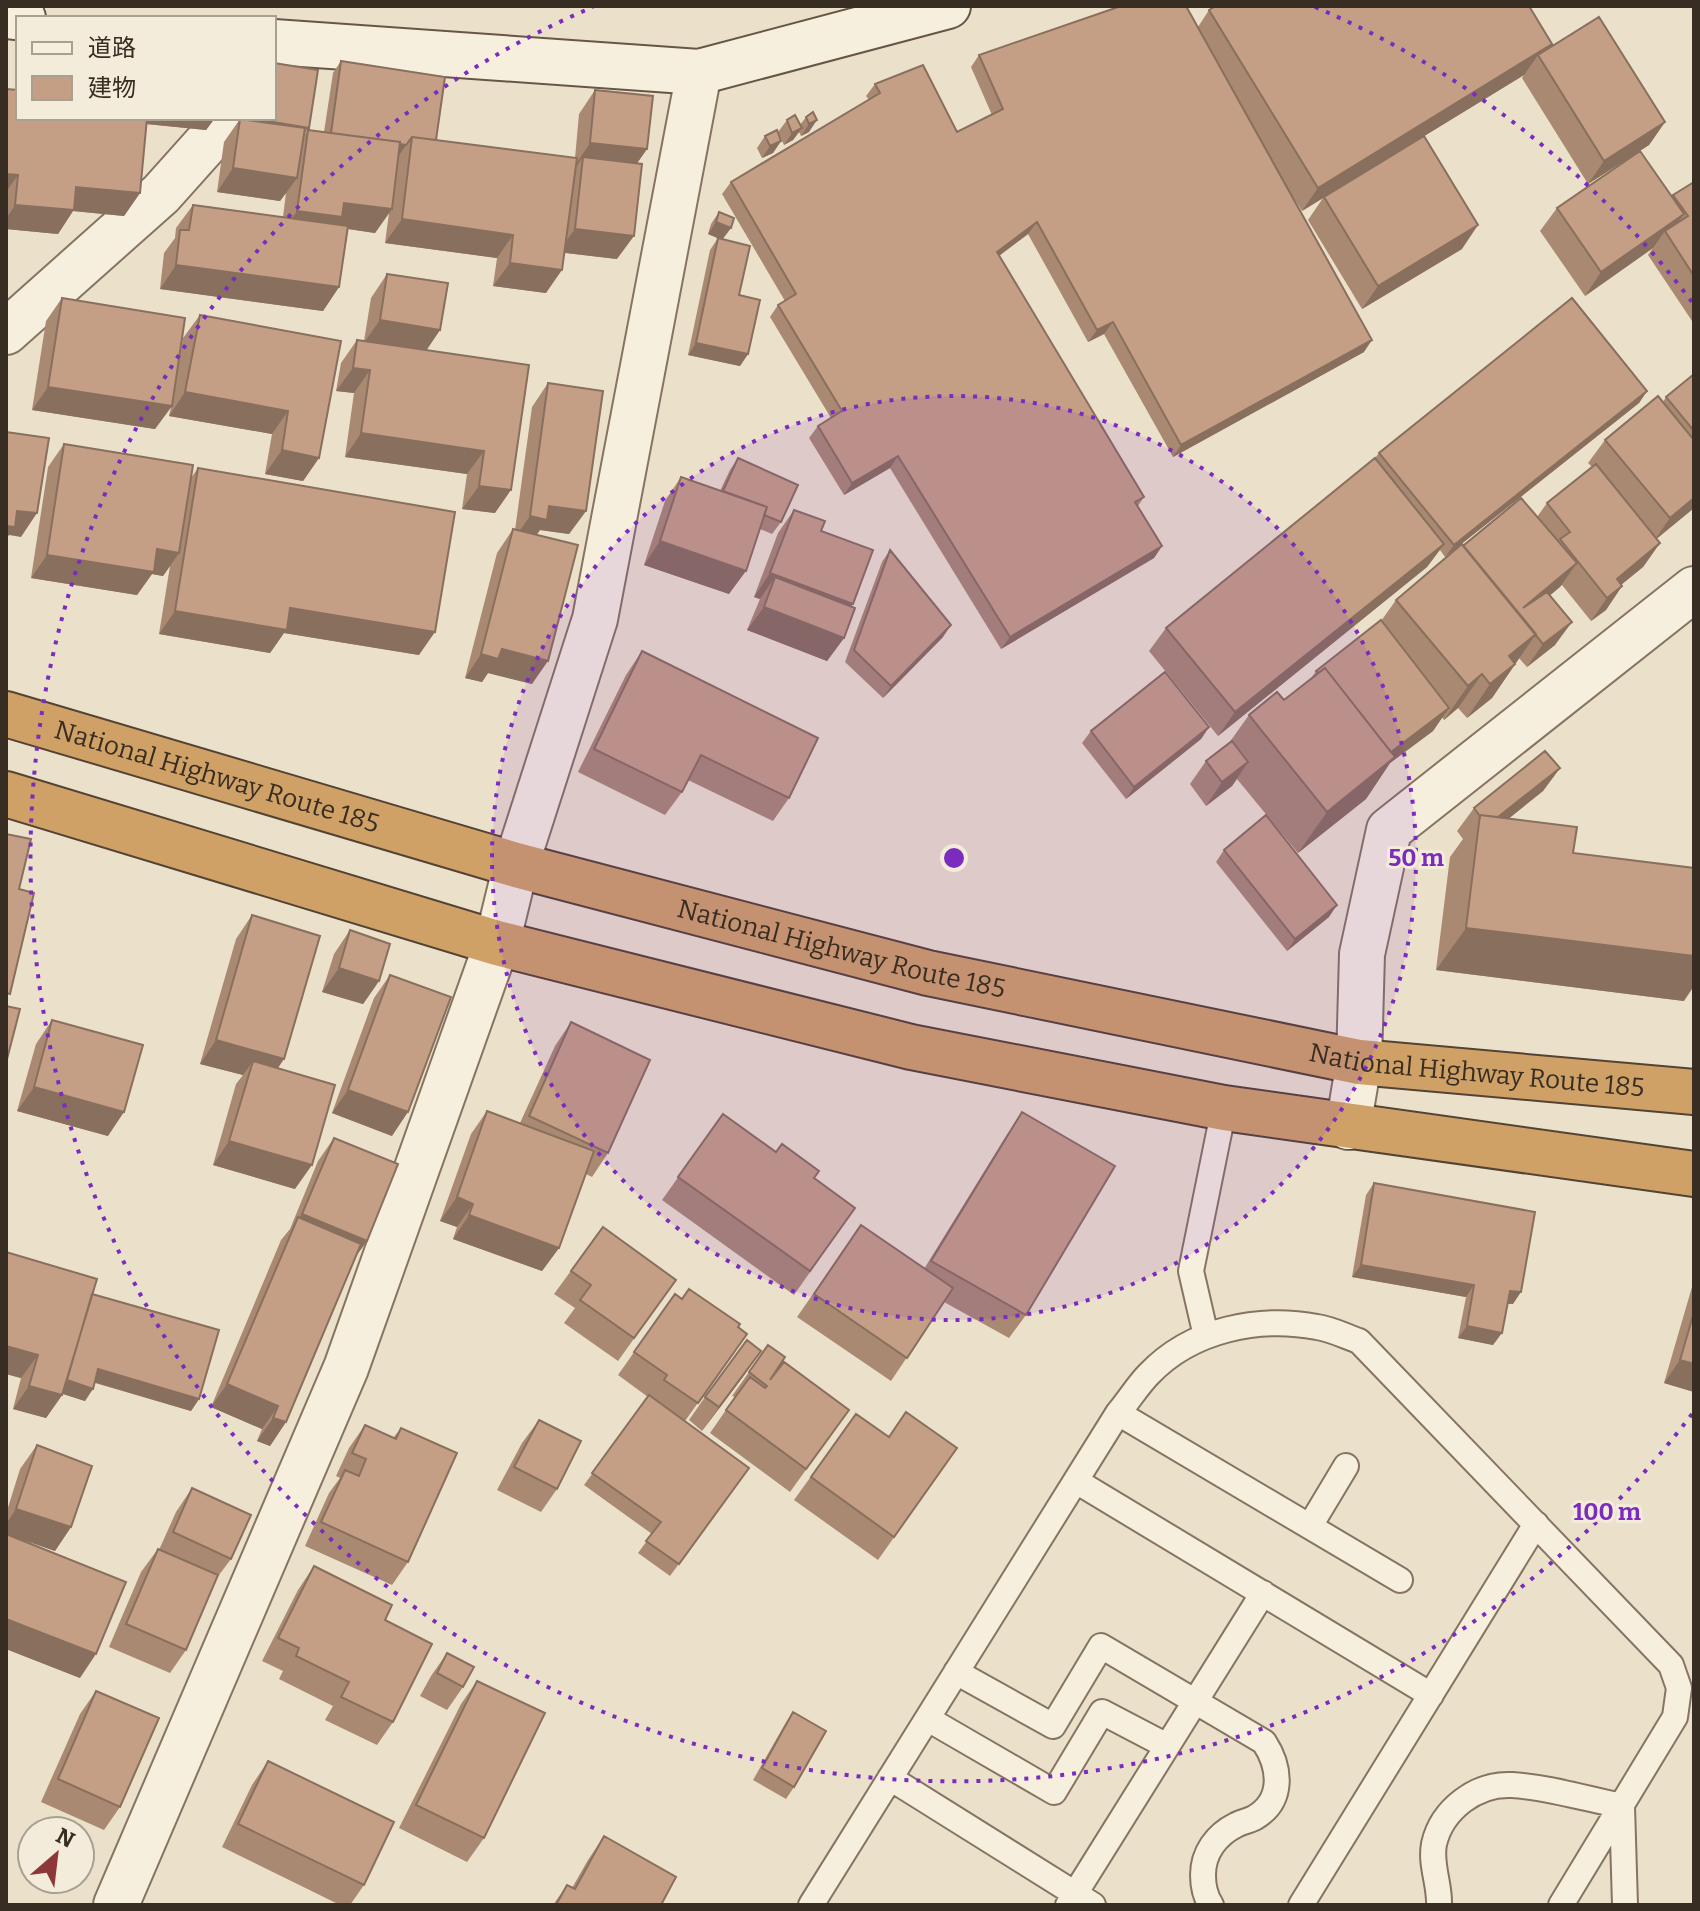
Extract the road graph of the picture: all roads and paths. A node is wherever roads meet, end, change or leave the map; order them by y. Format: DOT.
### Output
graph roads {
  1 [pos="948,6"];
  2 [pos="276,42"];
  3 [pos="699,72"];
  4 [pos="227,120"];
  5 [pos="6,332"];
  6 [pos="1694,589"];
  7 [pos="6,714"];
  8 [pos="6,794"];
  9 [pos="516,865"];
  10 [pos="497,943"];
  11 [pos="1359,1062"];
  12 [pos="1694,1092"];
  13 [pos="1224,1108"];
  14 [pos="1348,1127"];
  15 [pos="1694,1174"];
  16 [pos="1206,1336"];
  17 [pos="1118,1413"];
  18 [pos="1346,1466"];
  19 [pos="1076,1481"];
  20 [pos="1536,1524"];
  21 [pos="1310,1526"];
  22 [pos="1400,1580"];
  23 [pos="1263,1593"];
  24 [pos="956,1672"];
  25 [pos="1431,1695"];
  26 [pos="1196,1700"];
  27 [pos="928,1719"];
  28 [pos="1167,1746"];
  29 [pos="890,1778"];
  30 [pos="1622,1806"];
  31 [pos="1079,1901"];
  32 [pos="116,1905"];
  33 [pos="811,1905"];
  34 [pos="1211,1905"];
  35 [pos="1301,1905"];
  36 [pos="1439,1905"];
  37 [pos="1561,1905"];
  38 [pos="1625,1905"];
  1 -- 3 [label="street"];
  2 -- 3 [label="street"];
  3 -- 9 [label="street"];
  4 -- 5 [label="street"];
  6 -- 11 [label="street"];
  7 -- 9 [label="highway, National Highway Route 185"];
  8 -- 10 [label="highway"];
  9 -- 10 [label="street"];
  9 -- 11 [label="highway, National Highway Route 185"];
  10 -- 13 [label="highway"];
  10 -- 32 [label="street"];
  11 -- 12 [label="highway, National Highway Route 185"];
  11 -- 14 [label="street"];
  13 -- 14 [label="highway"];
  13 -- 16 [label="lane"];
  14 -- 15 [label="highway"];
  16 -- 17 [label="lane"];
  16 -- 20 [label="lane"];
  17 -- 19 [label="lane"];
  17 -- 21 [label="lane"];
  18 -- 21 [label="lane"];
  19 -- 23 [label="lane"];
  19 -- 24 [label="lane"];
  20 -- 25 [label="lane"];
  20 -- 30 [label="lane"];
  21 -- 22 [label="lane"];
  23 -- 25 [label="lane"];
  23 -- 26 [label="lane"];
  24 -- 26 [label="lane"];
  24 -- 27 [label="lane"];
  25 -- 35 [label="lane"];
  26 -- 28 [label="lane"];
  26 -- 34 [label="lane"];
  27 -- 28 [label="lane"];
  27 -- 29 [label="lane"];
  28 -- 31 [label="lane"];
  29 -- 31 [label="lane"];
  29 -- 33 [label="lane"];
  30 -- 36 [label="lane"];
  30 -- 37 [label="lane"];
  30 -- 38 [label="lane"];
}
